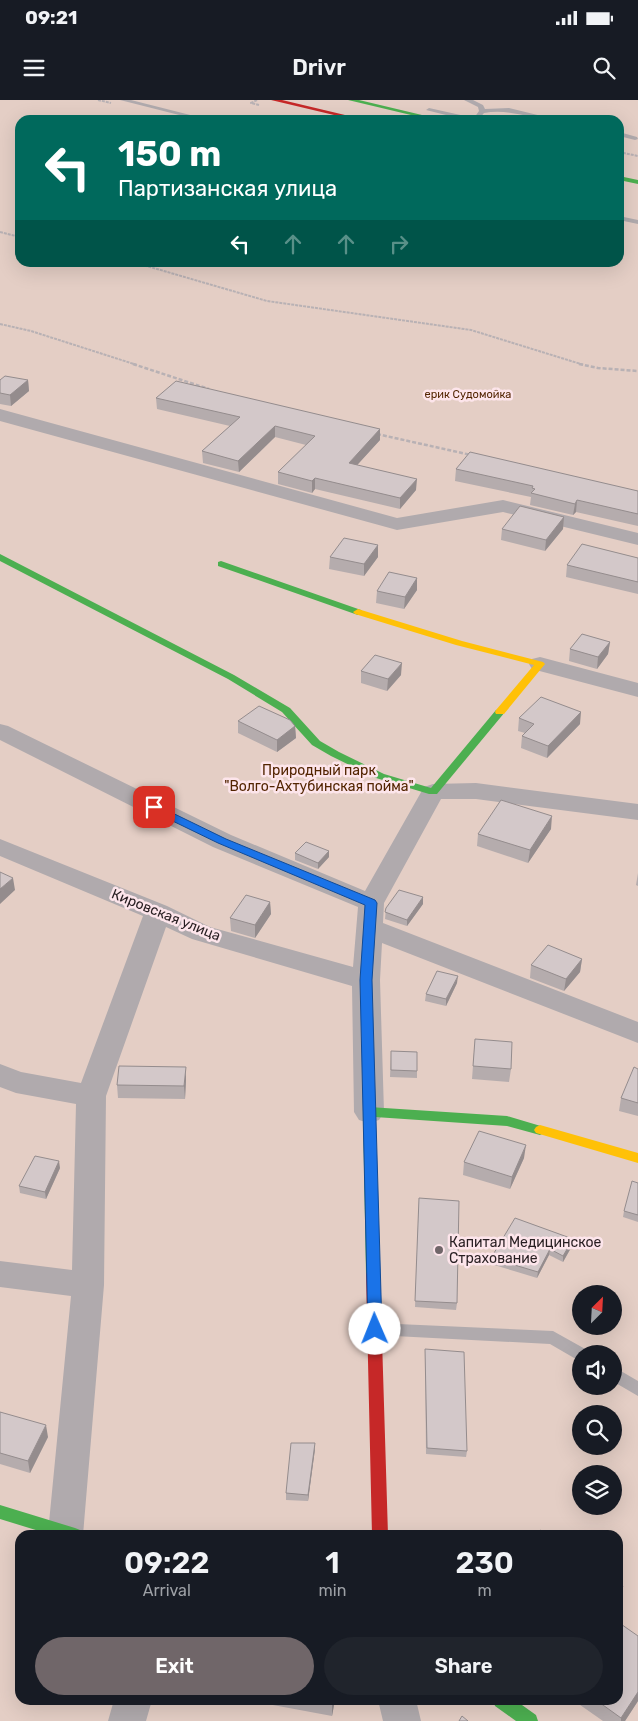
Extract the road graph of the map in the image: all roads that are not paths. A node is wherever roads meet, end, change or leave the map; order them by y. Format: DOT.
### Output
graph roads {
  1 [pos="124,100"];
  2 [pos="274,100"];
  3 [pos="351,100"];
  4 [pos="467,100"];
  5 [pos="429,110"];
  6 [pos="482,111"];
  7 [pos="186,115"];
  8 [pos="341,115"];
  9 [pos="418,115"];
  10 [pos="452,115"];
  11 [pos="479,115"];
  12 [pos="529,115"];
  13 [pos="624,135"];
  14 [pos="635,138"];
  15 [pos="624,179"];
  16 [pos="638,182"];
  17 [pos="624,219"];
  18 [pos="638,222"];
  19 [pos="0,415"];
  20 [pos="638,539"];
  21 [pos="0,557"];
  22 [pos="221,564"];
  23 [pos="540,664"];
  24 [pos="638,690"];
  25 [pos="0,731"];
  26 [pos="433,792"];
  27 [pos="638,812"];
  28 [pos="0,847"];
  29 [pos="158,912"];
  30 [pos="370,916"];
  31 [pos="366,980"];
  32 [pos="638,1034"];
  33 [pos="0,1075"];
  34 [pos="91,1096"];
  35 [pos="369,1112"];
  36 [pos="638,1158"];
  37 [pos="0,1274"];
  38 [pos="88,1285"];
  39 [pos="375,1329"];
  40 [pos="572,1350"];
  41 [pos="622,1379"];
  42 [pos="638,1389"];
  43 [pos="0,1512"];
  44 [pos="57,1530"];
  45 [pos="70,1530"];
  46 [pos="380,1530"];
  47 [pos="132,1705"];
  48 [pos="398,1705"];
  49 [pos="509,1705"];
  50 [pos="128,1721"];
  51 [pos="402,1721"];
  52 [pos="530,1721"];
  1 -- 7 [label="lane"];
  2 -- 8 [label="street"];
  3 -- 9 [label="street"];
  4 -- 6 [label="lane"];
  5 -- 10 [label="lane"];
  6 -- 11 [label="lane"];
  6 -- 12 [label="lane"];
  13 -- 14 [label="lane"];
  15 -- 16 [label="street"];
  17 -- 18 [label="lane"];
  19 -- 20 [label="street"];
  21 -- 26 [label="street"];
  22 -- 23 [label="street"];
  23 -- 24 [label="street"];
  23 -- 26 [label="street"];
  25 -- 30 [label="street"];
  26 -- 27 [label="street"];
  26 -- 30 [label="street"];
  28 -- 29 [label="street, Кировская улица"];
  29 -- 31 [label="street, Кировская улица"];
  29 -- 34 [label="street"];
  30 -- 31 [label="street"];
  30 -- 32 [label="street"];
  31 -- 35 [label="street"];
  33 -- 34 [label="street"];
  34 -- 38 [label="street"];
  35 -- 36 [label="street"];
  35 -- 39 [label="street"];
  37 -- 38 [label="street"];
  38 -- 45 [label="street"];
  39 -- 40 [label="lane"];
  39 -- 46 [label="street"];
  41 -- 42 [label="lane"];
  43 -- 44 [label="street"];
  47 -- 50 [label="street"];
  48 -- 51 [label="street"];
  49 -- 52 [label="street"];
}
